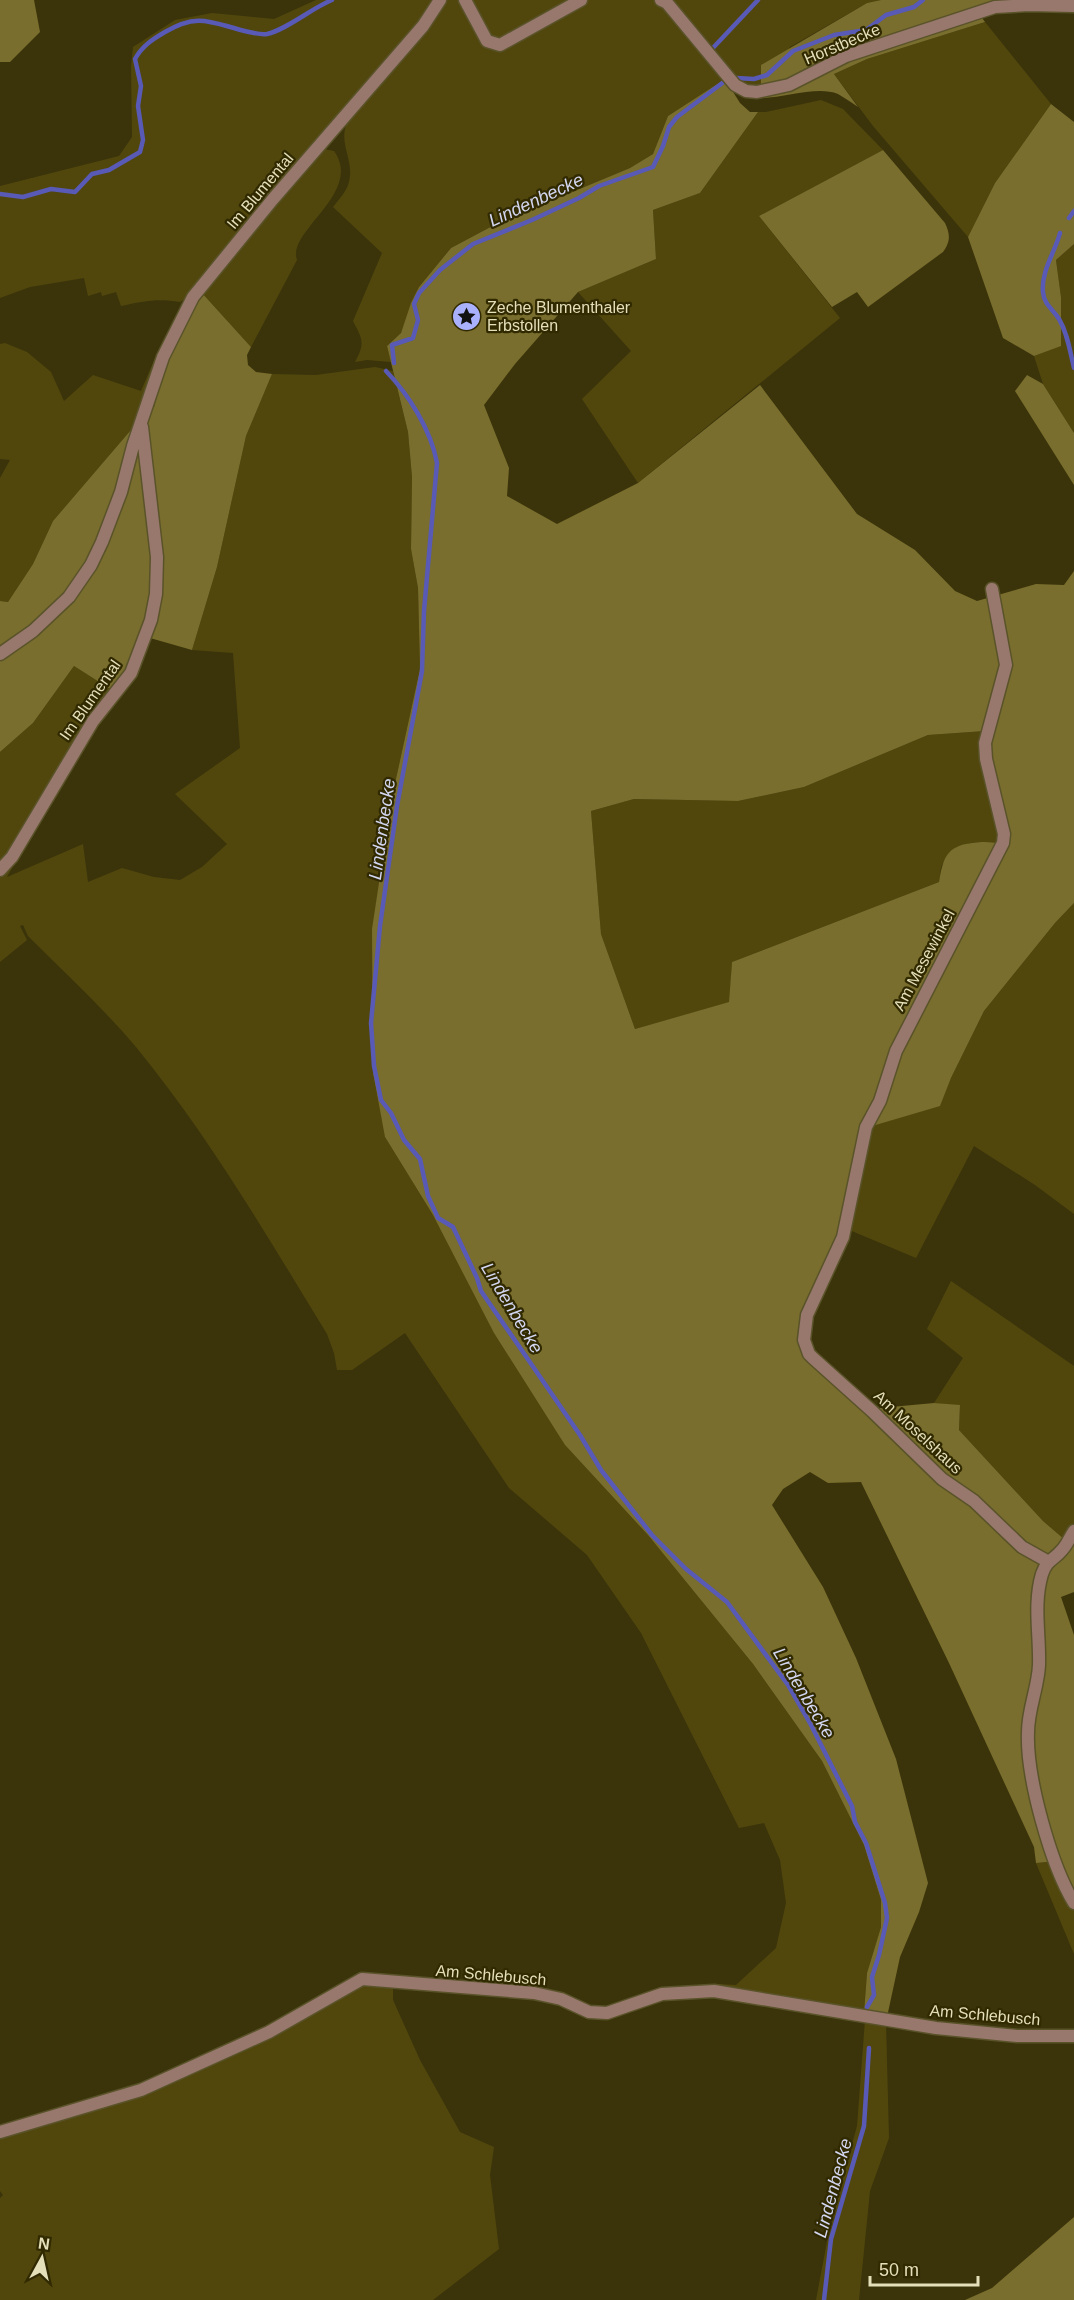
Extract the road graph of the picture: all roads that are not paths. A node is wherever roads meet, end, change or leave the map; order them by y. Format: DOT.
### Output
graph roads {
  1 [pos="440,0"];
  2 [pos="465,0"];
  3 [pos="581,0"];
  4 [pos="662,0"];
  5 [pos="1074,6"];
  6 [pos="142,425"];
  7 [pos="992,590"];
  8 [pos="0,654"];
  9 [pos="0,870"];
  10 [pos="804,1340"];
  11 [pos="1074,1531"];
  12 [pos="1047,1562"];
  13 [pos="1074,1903"];
  14 [pos="1074,2036"];
  15 [pos="0,2132"];
  1 -- 6 [label="street, Im Blumental"];
  2 -- 3 [label="street"];
  4 -- 5 [label="street, Horstbecke"];
  6 -- 8 [label="street, Im Blumental"];
  6 -- 9 [label="street, Im Blumental"];
  7 -- 10 [label="street, Am Mesewinkel"];
  10 -- 12 [label="street, Am Moselshaus"];
  11 -- 12 [label="street"];
  12 -- 13 [label="street"];
  14 -- 15 [label="street, Am Schlebusch"];
}
